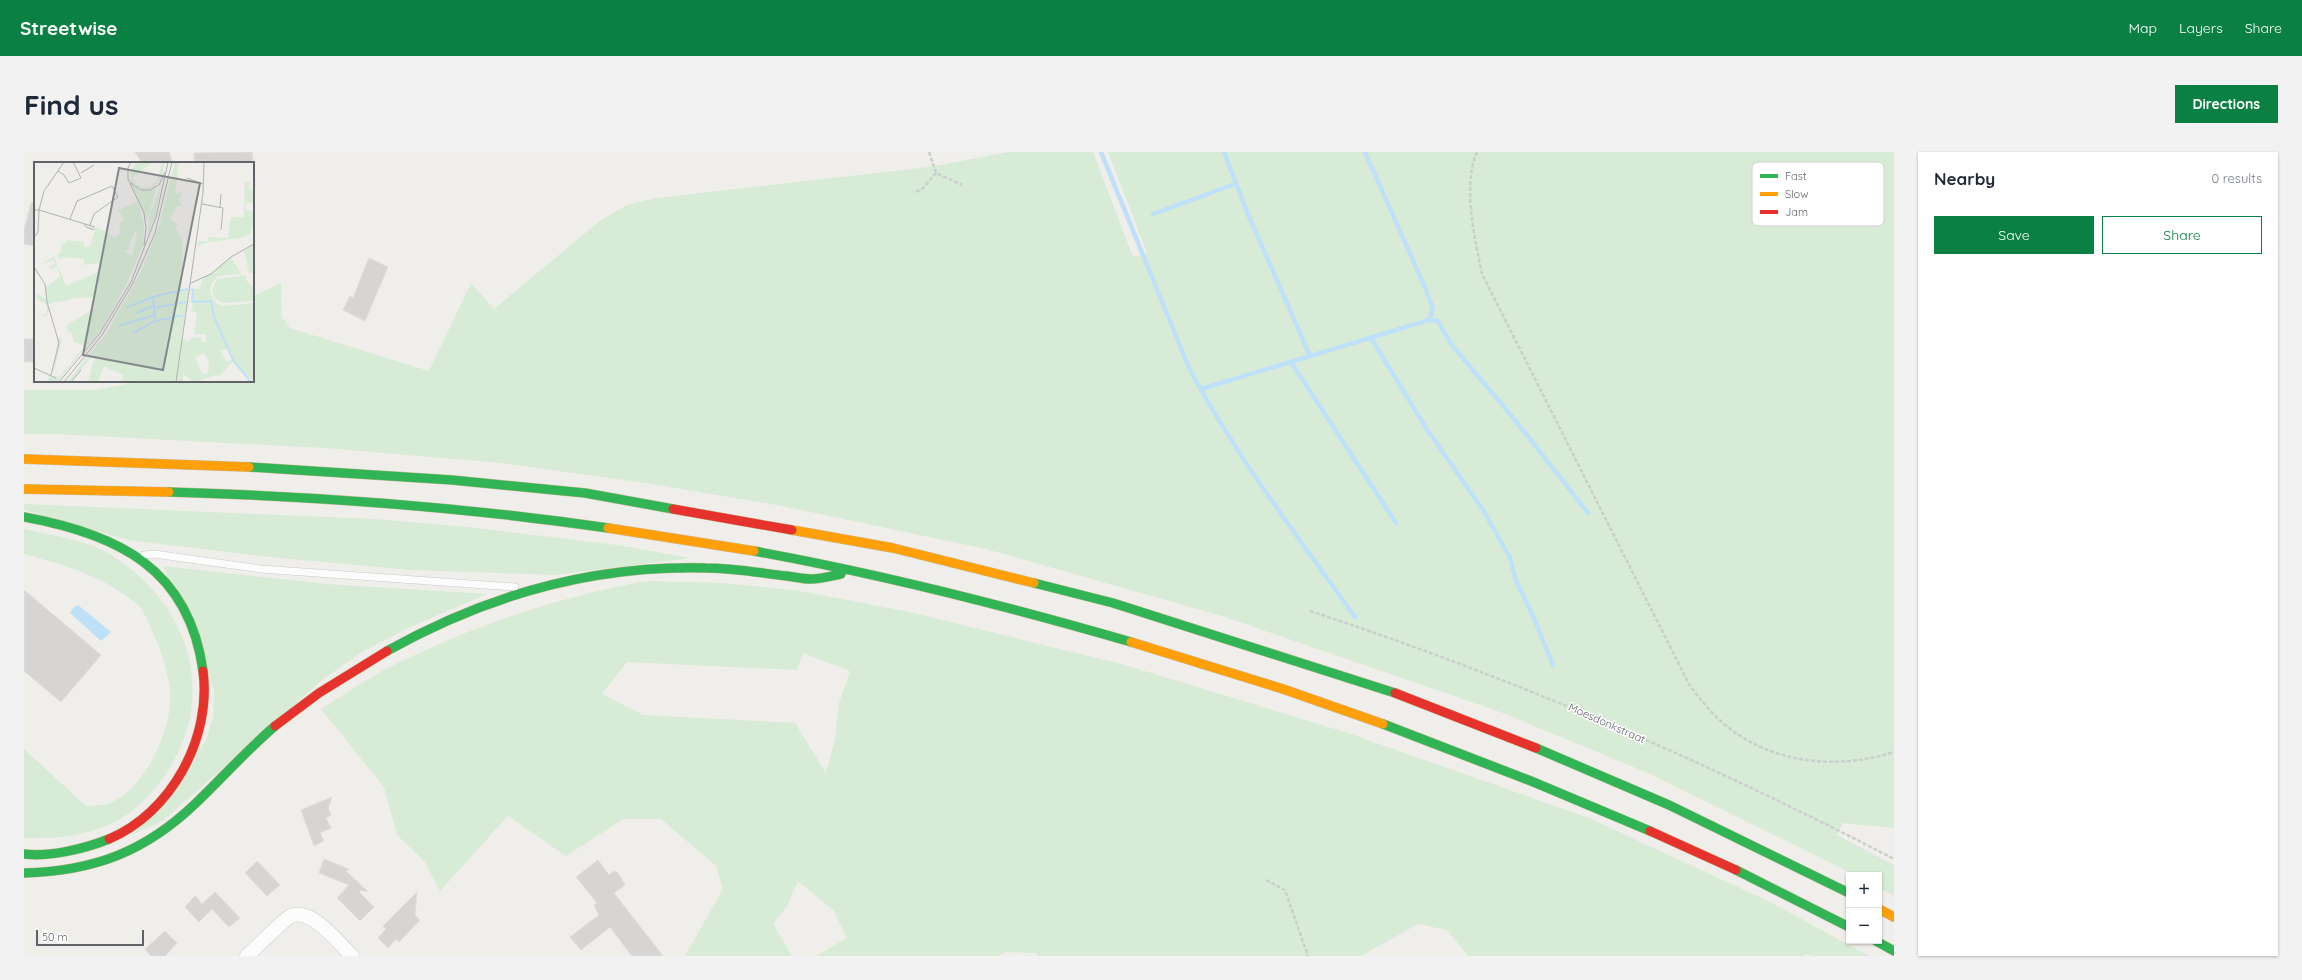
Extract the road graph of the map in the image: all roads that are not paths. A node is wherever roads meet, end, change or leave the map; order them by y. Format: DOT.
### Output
graph roads {
  1 [pos="24,459"];
  2 [pos="24,490"];
  3 [pos="24,517"];
  4 [pos="135,555"];
  5 [pos="854,572"];
  6 [pos="531,589"];
  7 [pos="24,854"];
  8 [pos="24,873"];
  9 [pos="1846,892"];
  10 [pos="1882,911"];
  11 [pos="1894,917"];
  12 [pos="1846,926"];
  13 [pos="1881,944"];
  14 [pos="1894,951"];
  15 [pos="247,956"];
  16 [pos="352,956"];
  1 -- 9 [label="highway"];
  2 -- 5 [label="highway"];
  3 -- 4 [label="highway"];
  4 -- 6 [label="lane"];
  4 -- 7 [label="highway"];
  5 -- 6 [label="highway"];
  5 -- 12 [label="highway"];
  6 -- 8 [label="highway"];
  10 -- 11 [label="highway"];
  13 -- 14 [label="highway"];
  15 -- 16 [label="street"];
}
